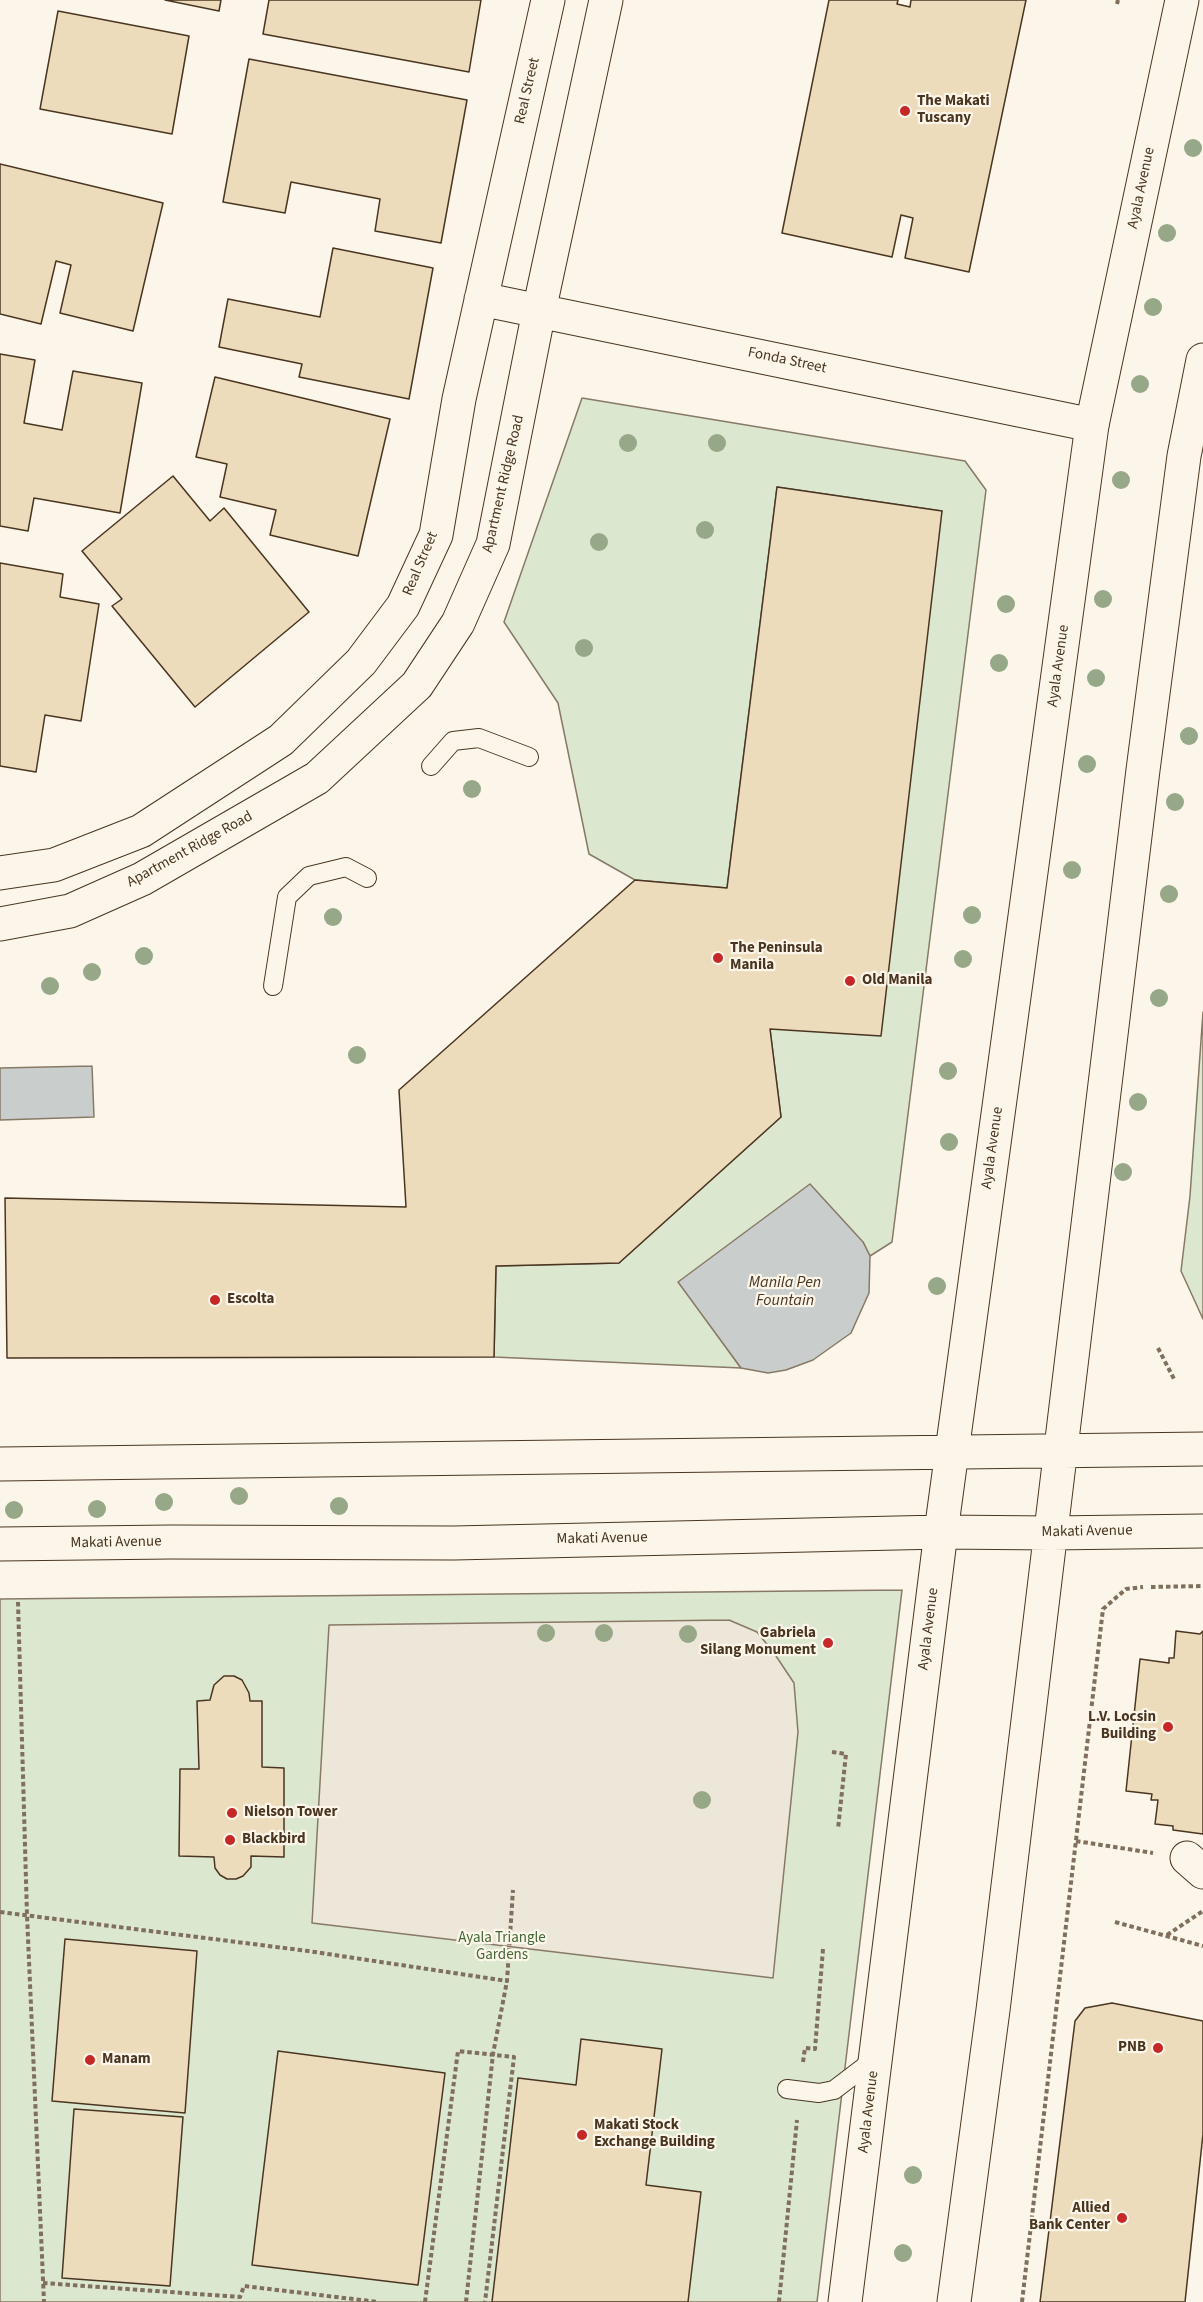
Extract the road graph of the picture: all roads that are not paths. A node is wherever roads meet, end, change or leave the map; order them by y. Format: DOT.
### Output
graph roads {
  1 [pos="548,0"];
  2 [pos="606,0"];
  3 [pos="1182,0"];
  4 [pos="481,300"];
  5 [pos="539,310"];
  6 [pos="1203,360"];
  7 [pos="1092,425"];
  8 [pos="1193,458"];
  9 [pos="529,758"];
  10 [pos="431,766"];
  11 [pos="0,873"];
  12 [pos="368,878"];
  13 [pos="0,924"];
  14 [pos="273,986"];
  15 [pos="1062,1449"];
  16 [pos="1203,1449"];
  17 [pos="954,1452"];
  18 [pos="0,1464"];
  19 [pos="1203,1531"];
  20 [pos="941,1532"];
  21 [pos="1051,1533"];
  22 [pos="0,1544"];
  23 [pos="876,2058"];
  24 [pos="794,2091"];
  25 [pos="845,2302"];
  26 [pos="954,2302"];
  1 -- 4 [label="main road, Real Street"];
  2 -- 5 [label="main road, Apartment Ridge Road"];
  3 -- 7 [label="main road, Ayala Avenue"];
  4 -- 5 [label="main road, Fonda Street"];
  4 -- 11 [label="main road, Real Street"];
  5 -- 7 [label="main road, Fonda Street"];
  5 -- 13 [label="main road, Apartment Ridge Road"];
  6 -- 8 [label="main road"];
  7 -- 17 [label="main road, Ayala Avenue"];
  8 -- 15 [label="main road"];
  9 -- 10 [label="lane"];
  12 -- 14 [label="lane"];
  15 -- 16 [label="main road"];
  15 -- 17 [label="main road"];
  15 -- 21 [label="main road"];
  17 -- 18 [label="main road"];
  17 -- 20 [label="main road, Ayala Avenue"];
  19 -- 21 [label="main road, Makati Avenue"];
  20 -- 21 [label="main road, Makati Avenue"];
  20 -- 22 [label="main road, Makati Avenue"];
  20 -- 23 [label="main road, Ayala Avenue"];
  21 -- 26 [label="main road"];
  23 -- 24 [label="lane"];
  23 -- 25 [label="main road, Ayala Avenue"];
}
